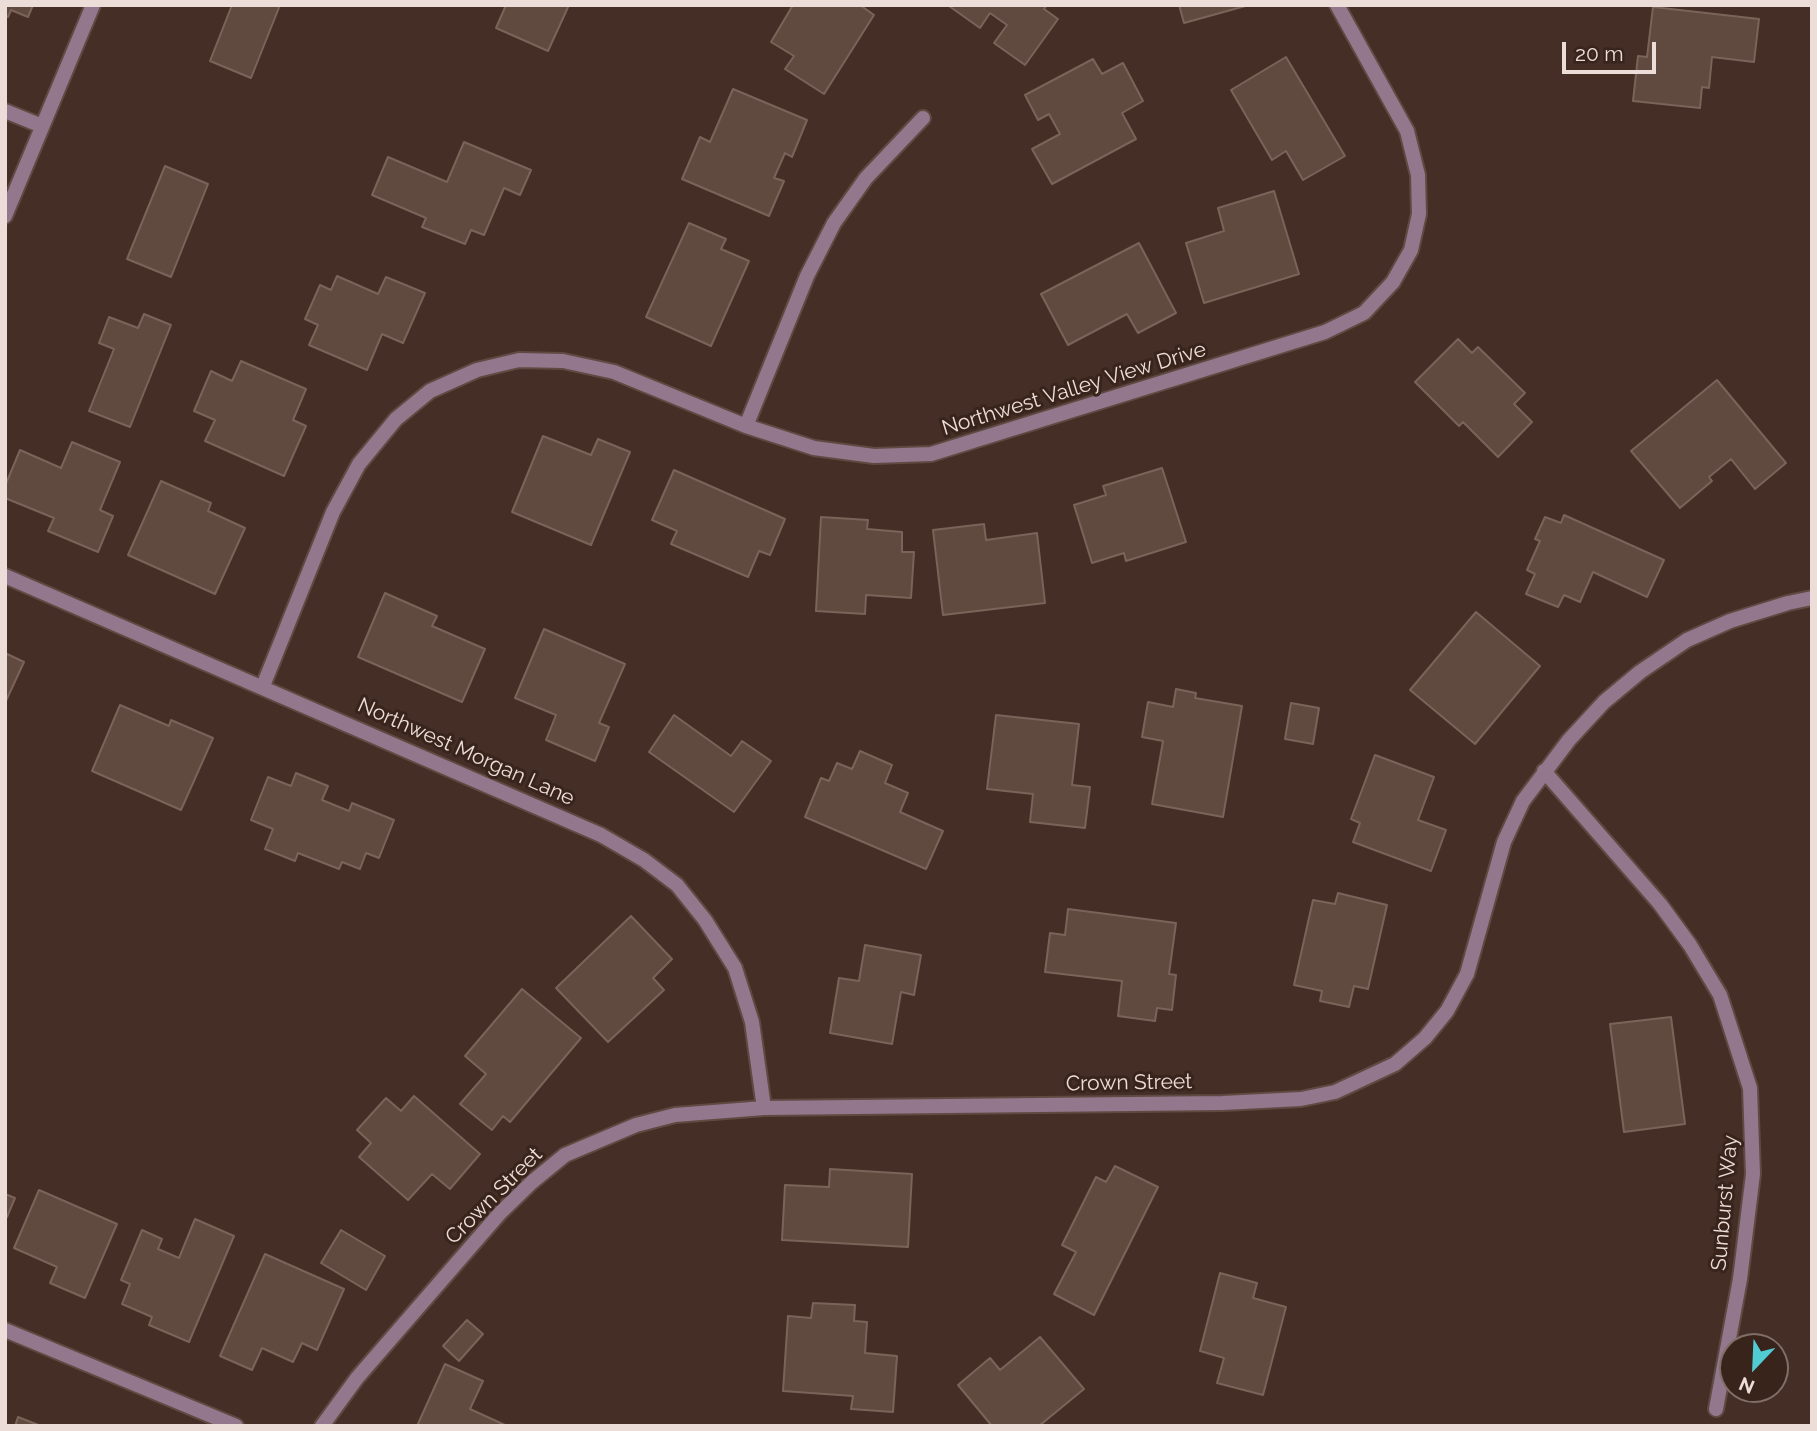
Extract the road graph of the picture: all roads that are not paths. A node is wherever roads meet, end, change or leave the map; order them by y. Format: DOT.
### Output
graph roads {
  1 [pos="93,5"];
  2 [pos="1337,5"];
  3 [pos="5,111"];
  4 [pos="923,118"];
  5 [pos="42,126"];
  6 [pos="5,216"];
  7 [pos="746,426"];
  8 [pos="5,576"];
  9 [pos="1812,598"];
  10 [pos="263,686"];
  11 [pos="1544,771"];
  12 [pos="764,1108"];
  13 [pos="5,1329"];
  14 [pos="1716,1409"];
  15 [pos="236,1426"];
  16 [pos="322,1426"];
  1 -- 5 [label="street"];
  2 -- 7 [label="street, Northwest Valley View Drive"];
  3 -- 5 [label="street"];
  4 -- 7 [label="street"];
  5 -- 6 [label="street"];
  7 -- 10 [label="street, Northwest Valley View Drive"];
  8 -- 10 [label="street, Northwest Morgan Lane"];
  9 -- 11 [label="street, Crown Street"];
  10 -- 12 [label="street, Northwest Morgan Lane"];
  11 -- 12 [label="street, Crown Street"];
  11 -- 14 [label="street, Sunburst Way"];
  12 -- 16 [label="street, Crown Street"];
  13 -- 15 [label="street"];
}
